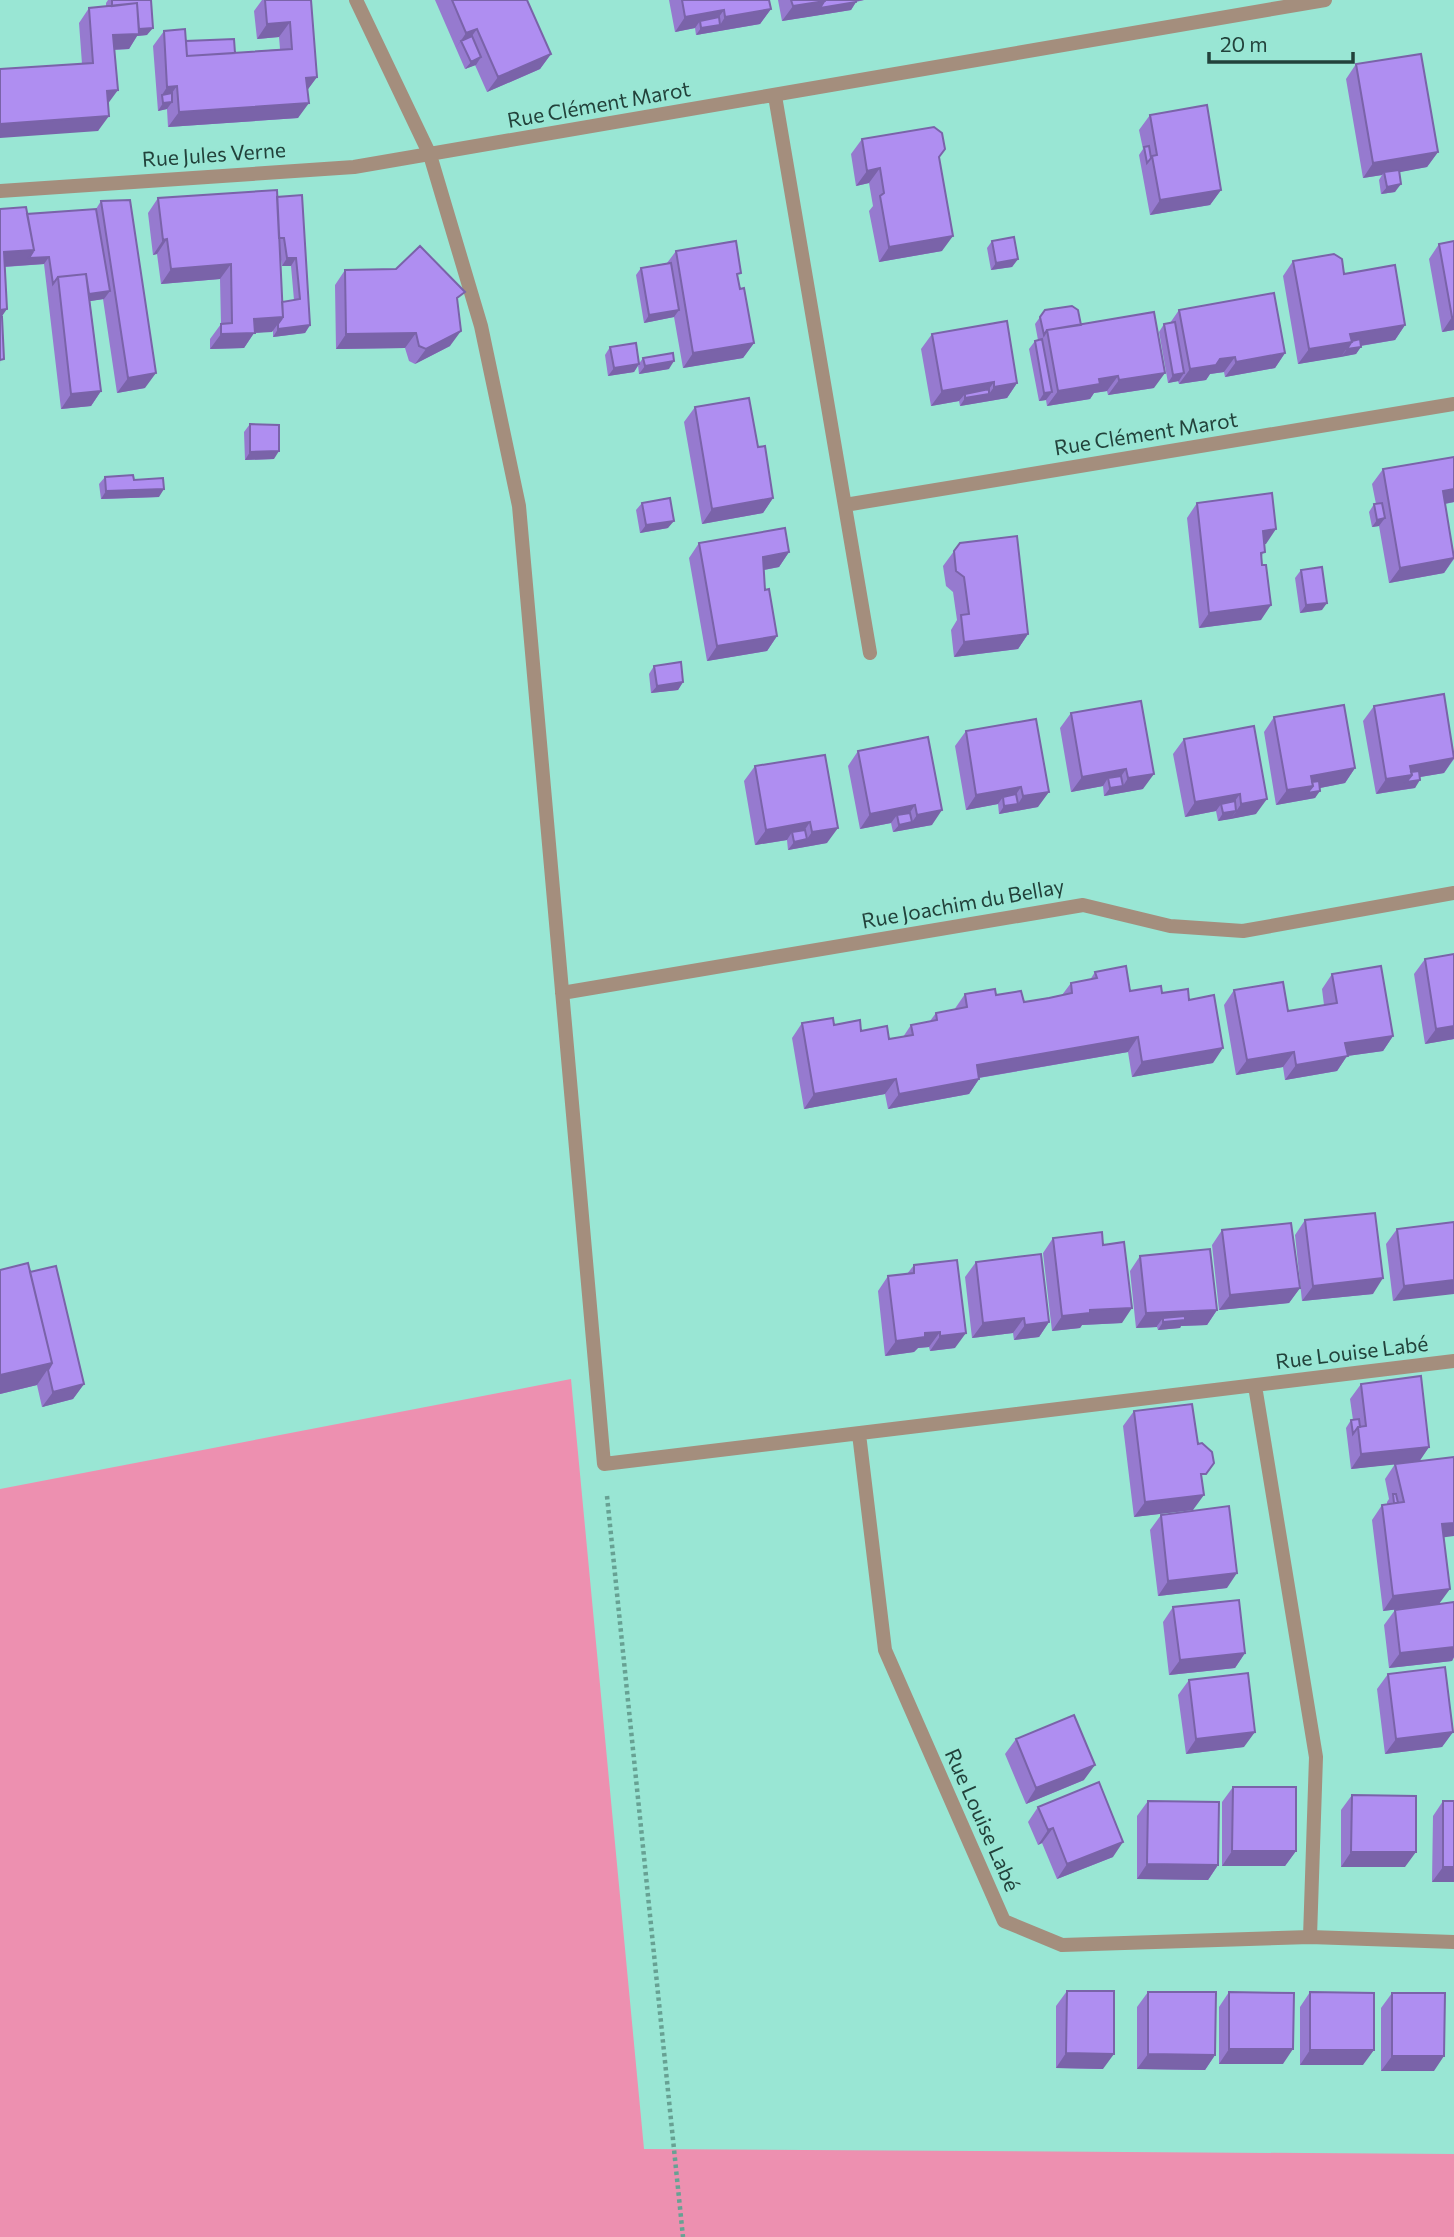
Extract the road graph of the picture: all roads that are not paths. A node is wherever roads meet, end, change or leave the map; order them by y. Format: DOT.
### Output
graph roads {
  1 [pos="356,0"];
  2 [pos="1325,0"];
  3 [pos="775,96"];
  4 [pos="430,155"];
  5 [pos="0,191"];
  6 [pos="1454,404"];
  7 [pos="845,505"];
  8 [pos="870,653"];
  9 [pos="1454,893"];
  10 [pos="562,993"];
  11 [pos="1454,1361"];
  12 [pos="1255,1386"];
  13 [pos="859,1434"];
  14 [pos="1310,1937"];
  15 [pos="1454,1942"];
  1 -- 4 [label="street"];
  2 -- 3 [label="street, Rue Clément Marot"];
  3 -- 4 [label="street, Rue Clément Marot"];
  3 -- 7 [label="street"];
  4 -- 5 [label="street, Rue Jules Verne"];
  4 -- 10 [label="street"];
  6 -- 7 [label="street, Rue Clément Marot"];
  7 -- 8 [label="street"];
  9 -- 10 [label="street, Rue Joachim du Bellay"];
  10 -- 13 [label="street, Rue Louise Labé"];
  11 -- 12 [label="street, Rue Louise Labé"];
  12 -- 13 [label="street, Rue Louise Labé"];
  12 -- 14 [label="street, Rue Louise Labé"];
  13 -- 14 [label="street, Rue Louise Labé"];
  14 -- 15 [label="street, Rue Louise Labé"];
}
